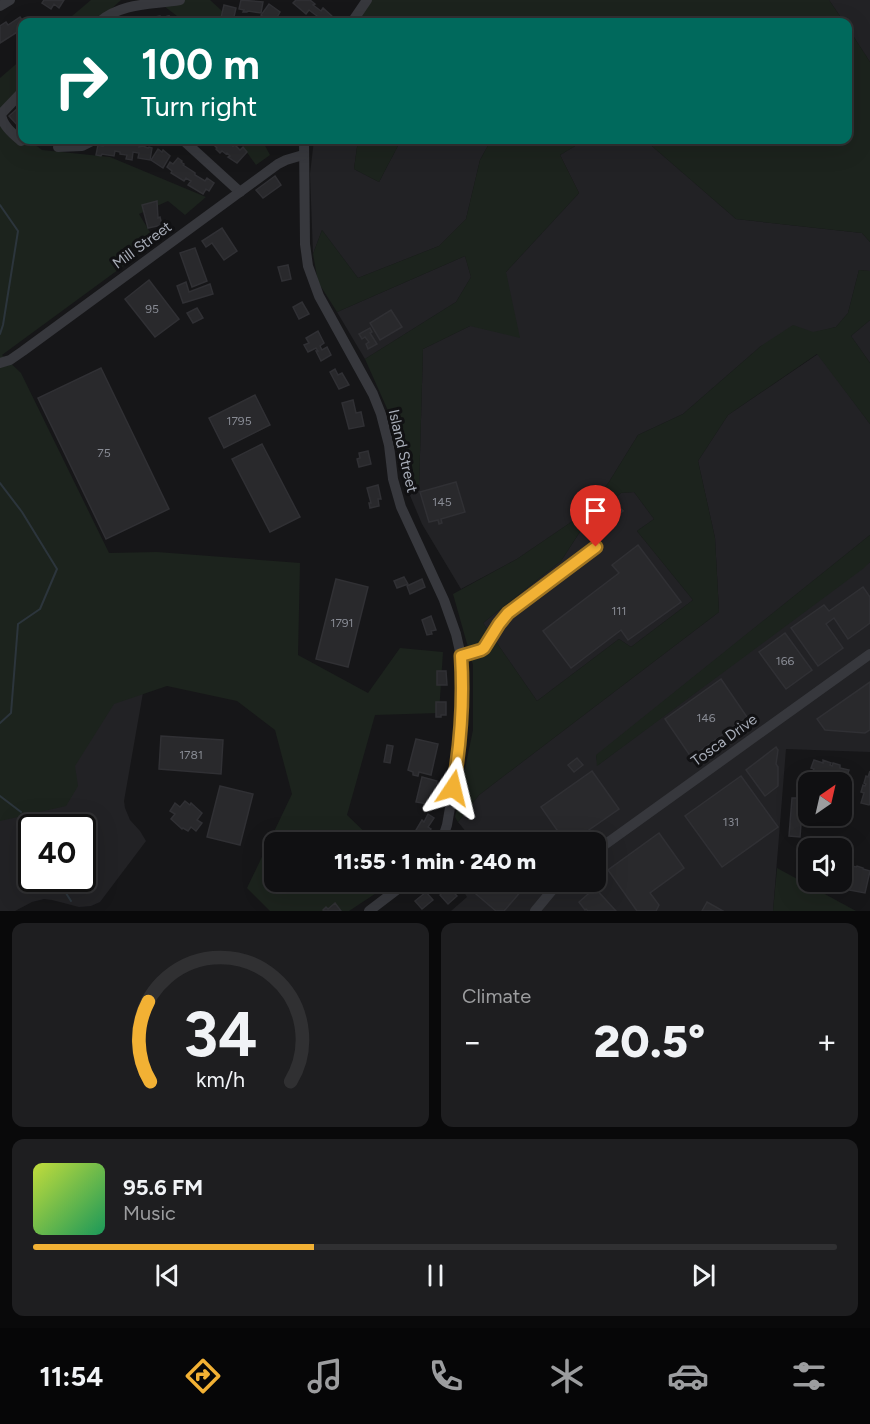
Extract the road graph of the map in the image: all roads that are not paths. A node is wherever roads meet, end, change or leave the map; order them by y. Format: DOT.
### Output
graph roads {
  1 [pos="10,0"];
  2 [pos="180,0"];
  3 [pos="367,0"];
  4 [pos="0,6"];
  5 [pos="105,18"];
  6 [pos="355,18"];
  7 [pos="18,96"];
  8 [pos="18,139"];
  9 [pos="87,144"];
  10 [pos="187,144"];
  11 [pos="304,144"];
  12 [pos="58,147"];
  13 [pos="303,155"];
  14 [pos="240,192"];
  15 [pos="0,363"];
  16 [pos="596,547"];
  17 [pos="870,654"];
  18 [pos="461,656"];
  19 [pos="445,832"];
  20 [pos="606,844"];
  21 [pos="394,892"];
  22 [pos="551,892"];
  23 [pos="369,911"];
  24 [pos="535,911"];
  1 -- 4 [label="street"];
  2 -- 5 [label="street"];
  3 -- 6 [label="street"];
  7 -- 8 [label="street"];
  9 -- 12 [label="street"];
  10 -- 14 [label="street"];
  11 -- 13 [label="street, Island Street"];
  13 -- 14 [label="street, Mill Street"];
  13 -- 18 [label="street, Island Street"];
  14 -- 15 [label="street, Mill Street"];
  16 -- 18 [label="street"];
  17 -- 20 [label="street, Tosca Drive"];
  18 -- 19 [label="street, Island Street"];
  21 -- 23 [label="street"];
  22 -- 24 [label="street"];
}
